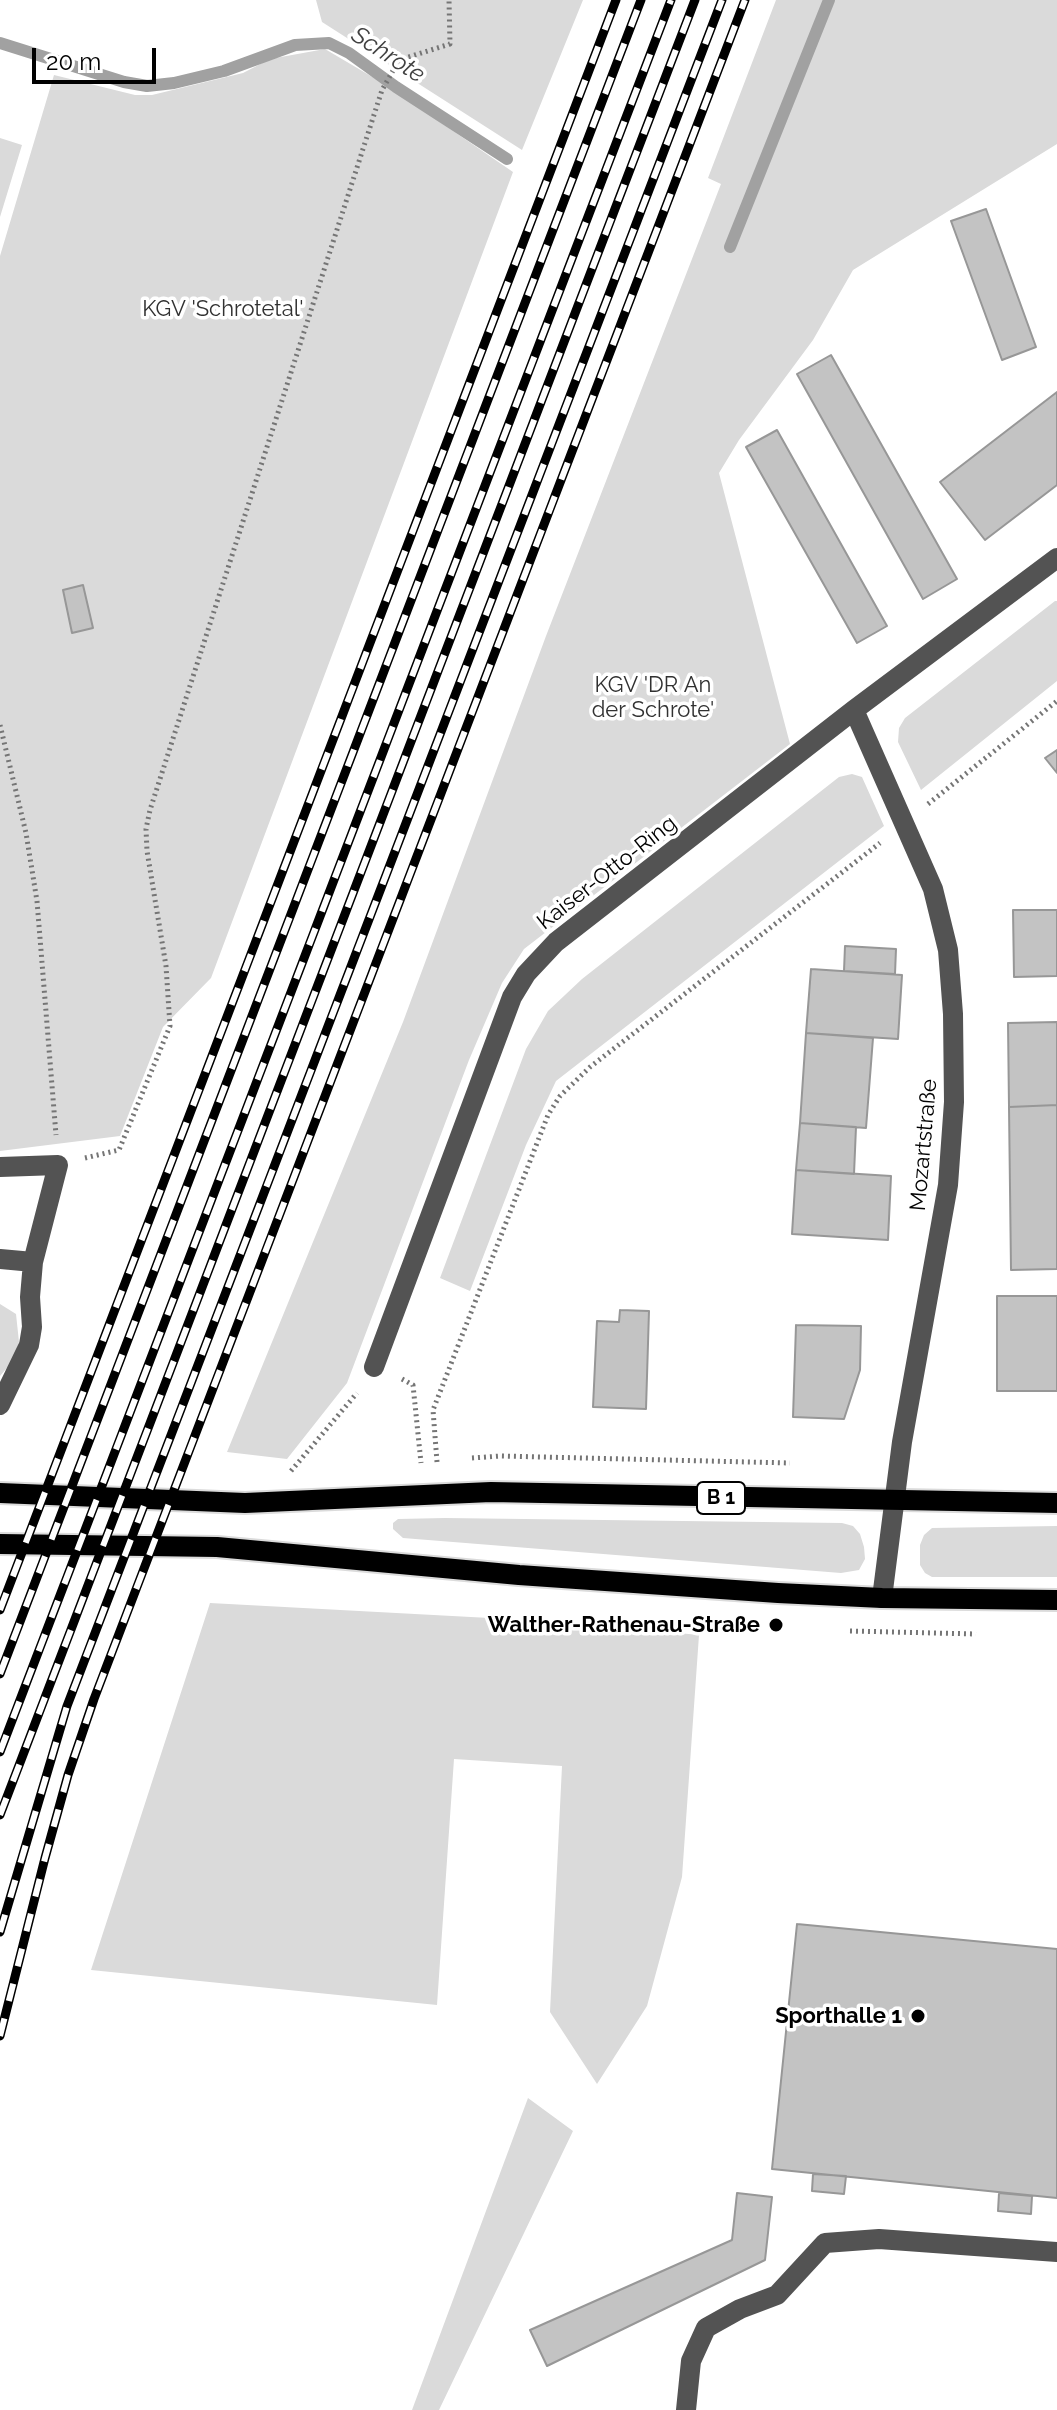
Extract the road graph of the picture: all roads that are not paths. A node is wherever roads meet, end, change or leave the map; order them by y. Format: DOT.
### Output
graph roads {
  1 [pos="1057,558"];
  2 [pos="854,710"];
  3 [pos="0,1167"];
  4 [pos="0,1259"];
  5 [pos="33,1262"];
  6 [pos="374,1367"];
  7 [pos="0,1405"];
  8 [pos="0,1493"];
  9 [pos="896,1502"];
  10 [pos="1057,1503"];
  11 [pos="0,1544"];
  12 [pos="882,1598"];
  13 [pos="1057,1600"];
  14 [pos="1057,2252"];
  15 [pos="686,2410"];
  1 -- 2 [label="street, Kaiser-Otto-Ring"];
  2 -- 6 [label="street, Kaiser-Otto-Ring"];
  2 -- 9 [label="street, Mozartstraße"];
  3 -- 5 [label="street"];
  4 -- 5 [label="street"];
  5 -- 7 [label="street"];
  8 -- 9 [label="main road, B 1"];
  9 -- 10 [label="main road, B 1"];
  9 -- 12 [label="street, Mozartstraße"];
  11 -- 12 [label="main road"];
  12 -- 13 [label="main road"];
  14 -- 15 [label="street"];
}
